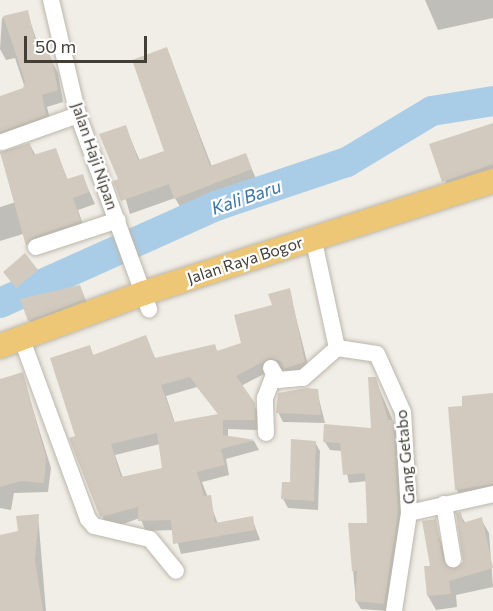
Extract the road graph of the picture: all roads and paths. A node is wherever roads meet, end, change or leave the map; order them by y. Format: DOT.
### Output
graph roads {
  1 [pos="51,0"];
  2 [pos="78,115"];
  3 [pos="2,142"];
  4 [pos="493,181"];
  5 [pos="493,198"];
  6 [pos="119,225"];
  7 [pos="315,244"];
  8 [pos="36,247"];
  9 [pos="147,301"];
  10 [pos="16,344"];
  11 [pos="336,348"];
  12 [pos="0,361"];
  13 [pos="266,433"];
  14 [pos="493,494"];
  15 [pos="444,504"];
  16 [pos="409,513"];
  17 [pos="453,559"];
  18 [pos="176,571"];
  19 [pos="394,611"];
  1 -- 2 [label="street, Jalan Haji Nipan"];
  2 -- 3 [label="street"];
  2 -- 6 [label="street, Jalan Haji Nipan"];
  4 -- 7 [label="highway, Jalan Raya Bogor"];
  5 -- 7 [label="highway, Jalan Raya Bogor"];
  6 -- 8 [label="street"];
  6 -- 9 [label="street, Jalan Haji Nipan"];
  7 -- 9 [label="highway, Jalan Raya Bogor"];
  7 -- 11 [label="street"];
  9 -- 10 [label="highway, Jalan Raya Bogor"];
  10 -- 12 [label="highway, Jalan Raya Bogor"];
  10 -- 18 [label="street"];
  11 -- 13 [label="street"];
  11 -- 16 [label="street, Gang Getabo"];
  14 -- 15 [label="street"];
  15 -- 16 [label="street"];
  15 -- 17 [label="street"];
  16 -- 19 [label="street, Gang Getabo"];
}
